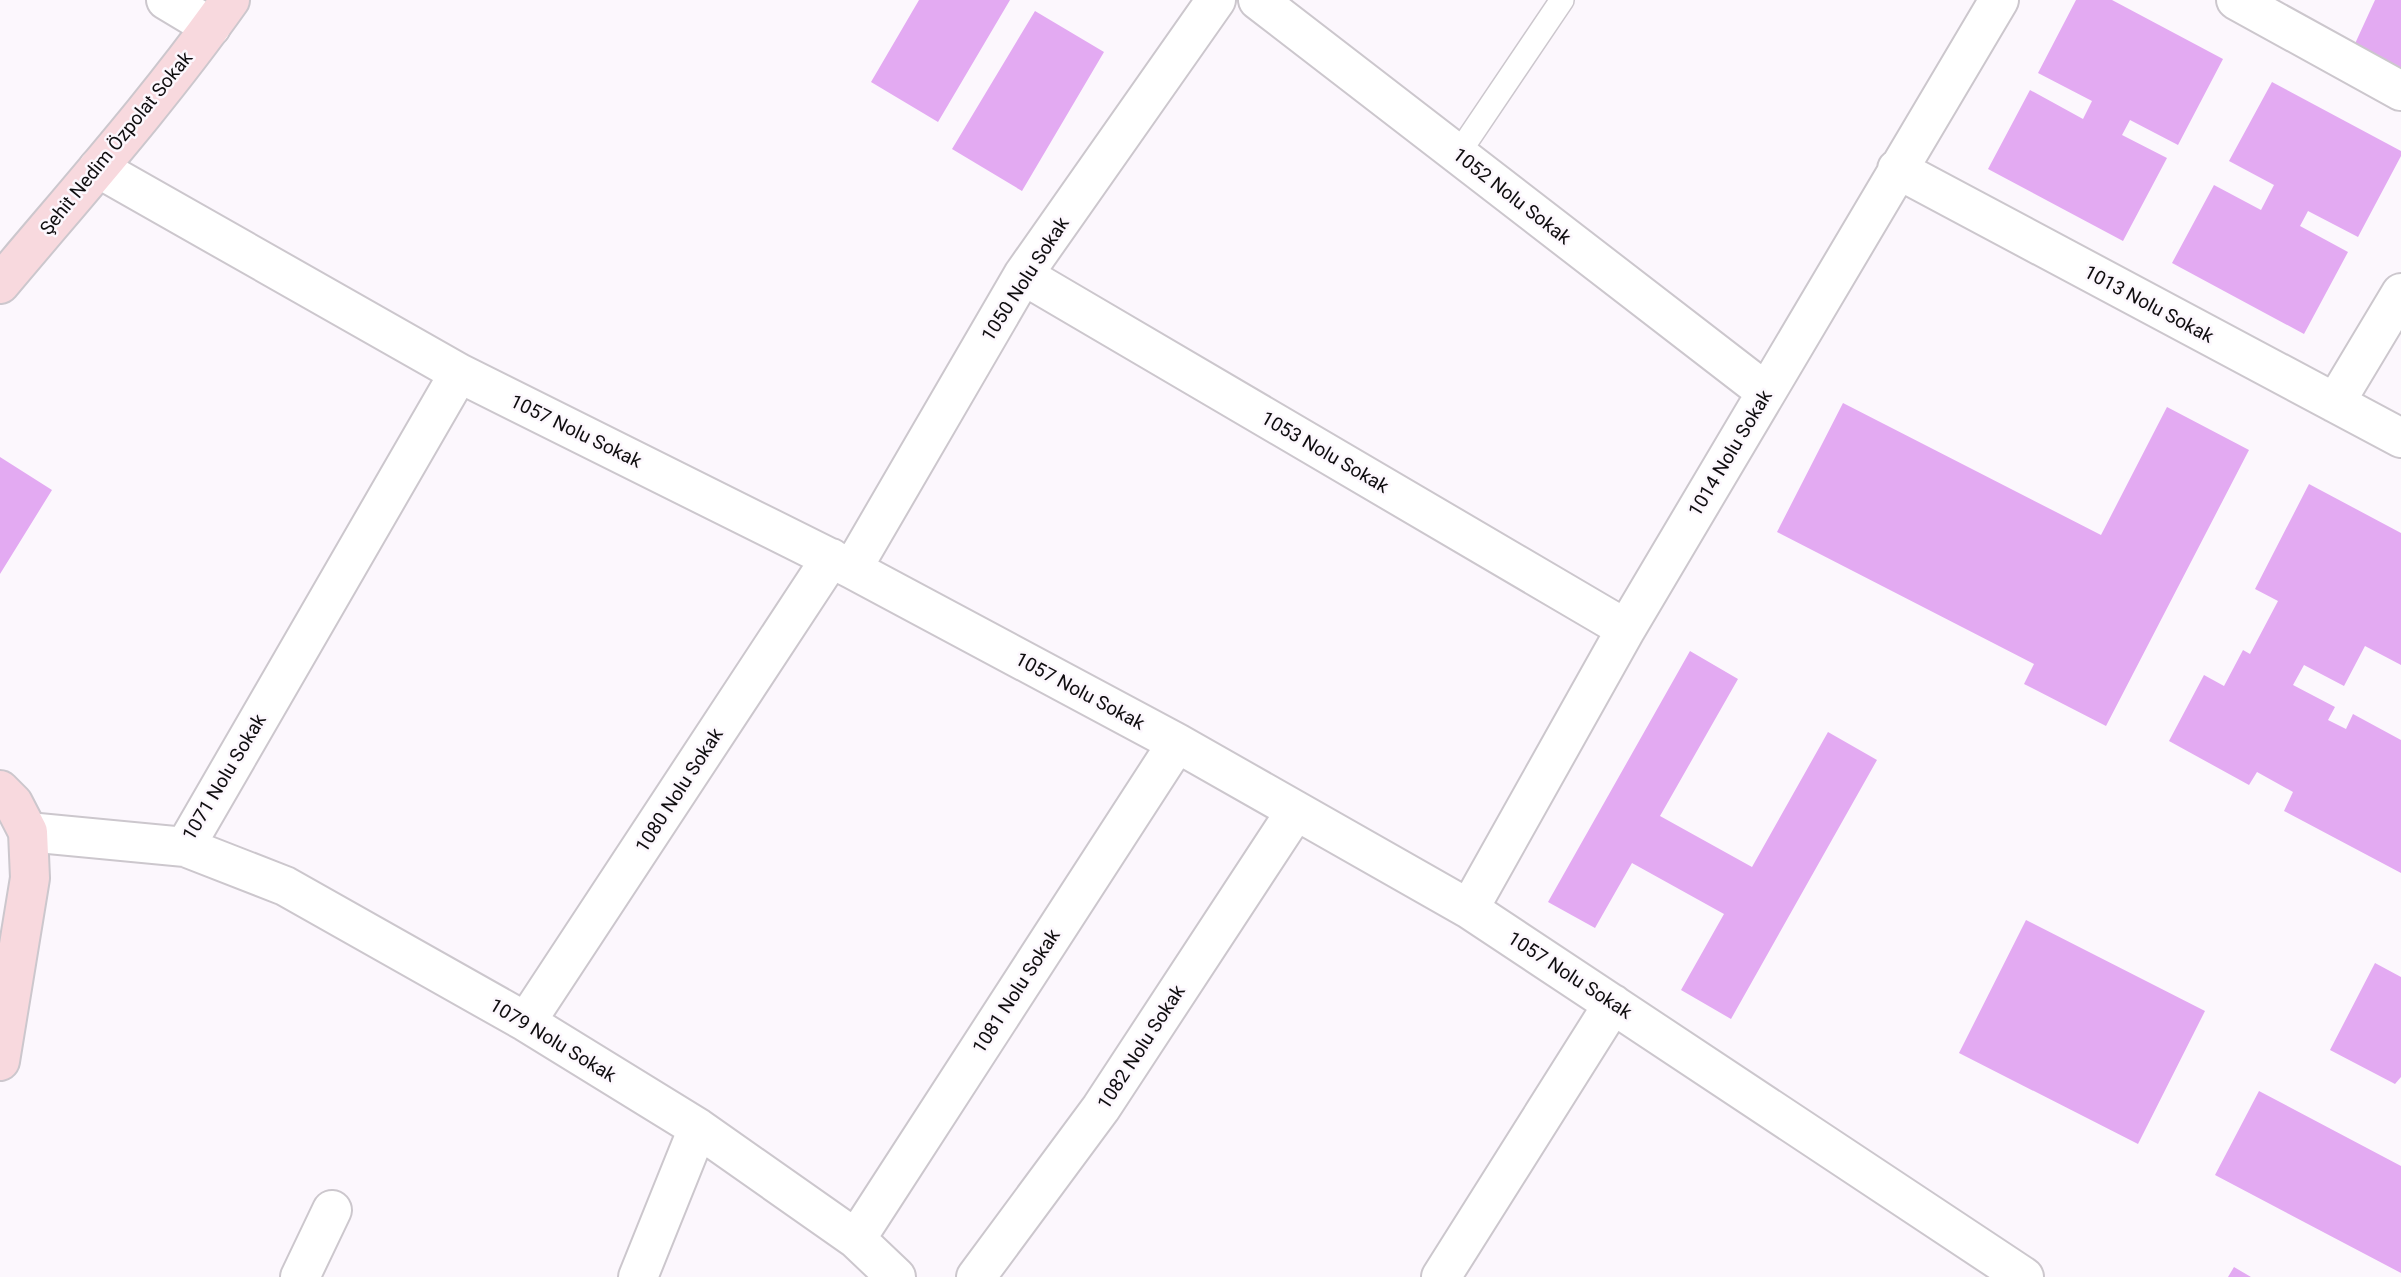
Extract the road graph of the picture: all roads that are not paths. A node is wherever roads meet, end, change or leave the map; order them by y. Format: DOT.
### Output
graph roads {
  1 [pos="166,0"];
  2 [pos="1258,0"];
  3 [pos="1562,0"];
  4 [pos="1999,0"];
  5 [pos="2236,0"];
  6 [pos="1209,2"];
  7 [pos="220,14"];
  8 [pos="2401,91"];
  9 [pos="1458,154"];
  10 [pos="98,168"];
  11 [pos="1897,169"];
  12 [pos="1023,275"];
  13 [pos="0,284"];
  14 [pos="2401,293"];
  15 [pos="459,373"];
  16 [pos="1766,392"];
  17 [pos="2336,403"];
  18 [pos="2401,438"];
  19 [pos="841,564"];
  20 [pos="1626,629"];
  21 [pos="1177,743"];
  22 [pos="0,790"];
  23 [pos="1295,811"];
  24 [pos="28,832"];
  25 [pos="185,847"];
  26 [pos="1469,909"];
  27 [pos="1613,1004"];
  28 [pos="526,1022"];
  29 [pos="1,1048"];
  30 [pos="698,1129"];
  31 [pos="332,1210"];
  32 [pos="856,1239"];
  33 [pos="300,1277"];
  34 [pos="638,1277"];
  35 [pos="896,1277"];
  36 [pos="976,1277"];
  37 [pos="1441,1277"];
  38 [pos="2024,1277"];
  1 -- 7 [label="street"];
  2 -- 9 [label="street, 1052 Nolu Sokak"];
  3 -- 9 [label="lane"];
  4 -- 11 [label="street, 1014 Nolu Sokak"];
  5 -- 8 [label="street"];
  6 -- 12 [label="street, 1050 Nolu Sokak"];
  7 -- 10 [label="street, Şehit Nedim Özpolat Sokak"];
  9 -- 16 [label="street, 1052 Nolu Sokak"];
  10 -- 13 [label="street, Şehit Nedim Özpolat Sokak"];
  10 -- 15 [label="street, 1057 Nolu Sokak"];
  11 -- 16 [label="street, 1014 Nolu Sokak"];
  11 -- 17 [label="street, 1013 Nolu Sokak"];
  12 -- 19 [label="street, 1050 Nolu Sokak"];
  12 -- 20 [label="street, 1053 Nolu Sokak"];
  14 -- 17 [label="street"];
  15 -- 19 [label="street, 1057 Nolu Sokak"];
  15 -- 25 [label="street, 1071 Nolu Sokak"];
  16 -- 20 [label="street, 1014 Nolu Sokak"];
  17 -- 18 [label="street, 1013 Nolu Sokak"];
  19 -- 21 [label="street, 1057 Nolu Sokak"];
  19 -- 28 [label="street, 1080 Nolu Sokak"];
  20 -- 26 [label="street, 1014 Nolu Sokak"];
  21 -- 23 [label="street, 1057 Nolu Sokak"];
  21 -- 32 [label="street, 1081 Nolu Sokak"];
  22 -- 24 [label="street"];
  23 -- 26 [label="street, 1057 Nolu Sokak"];
  23 -- 36 [label="street, 1082 Nolu Sokak"];
  24 -- 25 [label="street, 1071 Nolu Sokak"];
  24 -- 29 [label="street"];
  25 -- 28 [label="street, 1079 Nolu Sokak"];
  26 -- 27 [label="street, 1057 Nolu Sokak"];
  27 -- 37 [label="street"];
  27 -- 38 [label="street, 1057 Nolu Sokak"];
  28 -- 30 [label="street, 1079 Nolu Sokak"];
  30 -- 32 [label="street, 1079 Nolu Sokak"];
  30 -- 34 [label="street"];
  31 -- 33 [label="street"];
  32 -- 35 [label="street, 1079 Nolu Sokak"];
}
